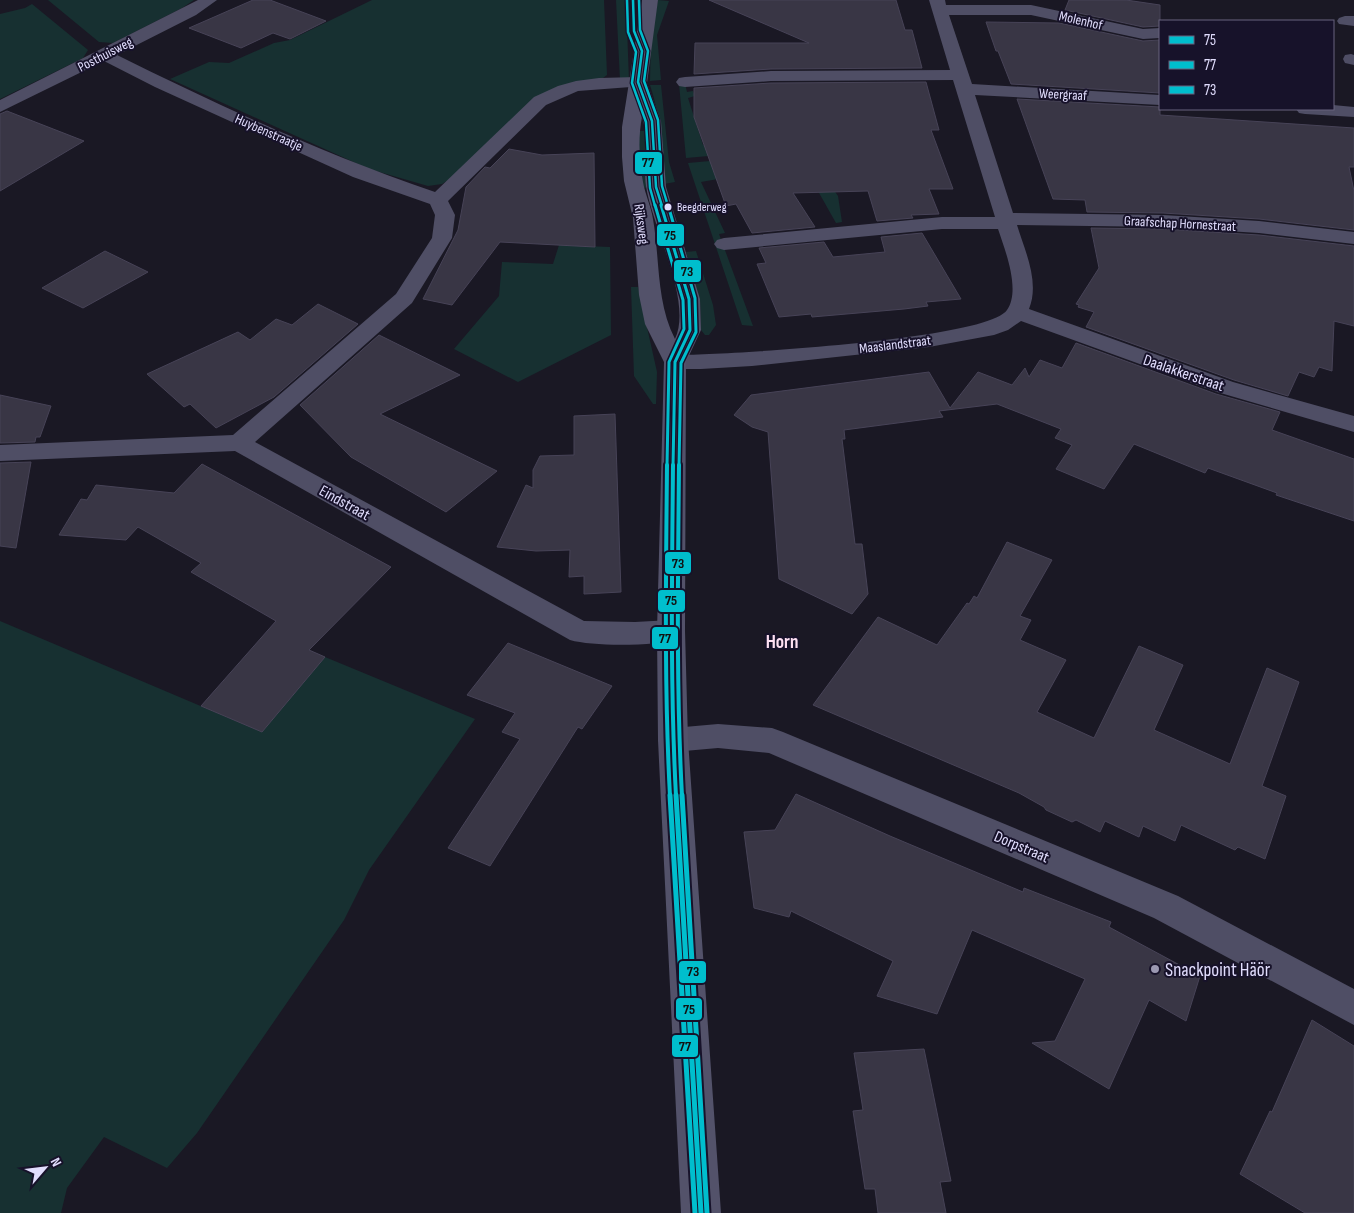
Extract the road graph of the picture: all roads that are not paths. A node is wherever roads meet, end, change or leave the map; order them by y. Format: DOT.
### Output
graph roads {
  1 [pos="209,0"];
  2 [pos="633,0"];
  3 [pos="650,0"];
  4 [pos="939,5"];
  5 [pos="1159,33"];
  6 [pos="642,51"];
  7 [pos="103,54"];
  8 [pos="638,82"];
  9 [pos="685,82"];
  10 [pos="963,82"];
  11 [pos="1159,100"];
  12 [pos="0,108"];
  13 [pos="1321,110"];
  14 [pos="1354,112"];
  15 [pos="438,200"];
  16 [pos="1006,221"];
  17 [pos="1354,238"];
  18 [pos="724,244"];
  19 [pos="1017,312"];
  20 [pos="675,362"];
  21 [pos="1354,424"];
  22 [pos="239,443"];
  23 [pos="0,454"];
  24 [pos="671,631"];
  25 [pos="673,740"];
  26 [pos="1354,1008"];
  27 [pos="701,1213"];
  1 -- 7 [label="street, Posthuisweg"];
  2 -- 6 [label="main road, Rijksweg"];
  3 -- 6 [label="main road, Rijksweg"];
  4 -- 5 [label="street, Molenhof"];
  4 -- 10 [label="street"];
  6 -- 8 [label="main road, Rijksweg"];
  7 -- 12 [label="street, Posthuisweg"];
  7 -- 15 [label="street, Huybenstraatje"];
  8 -- 15 [label="street"];
  8 -- 20 [label="main road, Rijksweg"];
  8 -- 20 [label="main road, Rijksweg"];
  9 -- 10 [label="street"];
  10 -- 11 [label="street, Weergraaf"];
  10 -- 16 [label="street"];
  13 -- 14 [label="street"];
  15 -- 22 [label="street"];
  16 -- 17 [label="street, Graafschap Hornestraat"];
  16 -- 18 [label="street"];
  16 -- 19 [label="street"];
  19 -- 20 [label="street, Maaslandstraat"];
  19 -- 21 [label="street, Daalakkerstraat"];
  20 -- 24 [label="main road, Rijksweg"];
  22 -- 23 [label="street"];
  22 -- 24 [label="street, Eindstraat"];
  24 -- 25 [label="main road, Rijksweg"];
  25 -- 26 [label="street, Dorpstraat"];
  25 -- 27 [label="main road, Rijksweg"];
}
